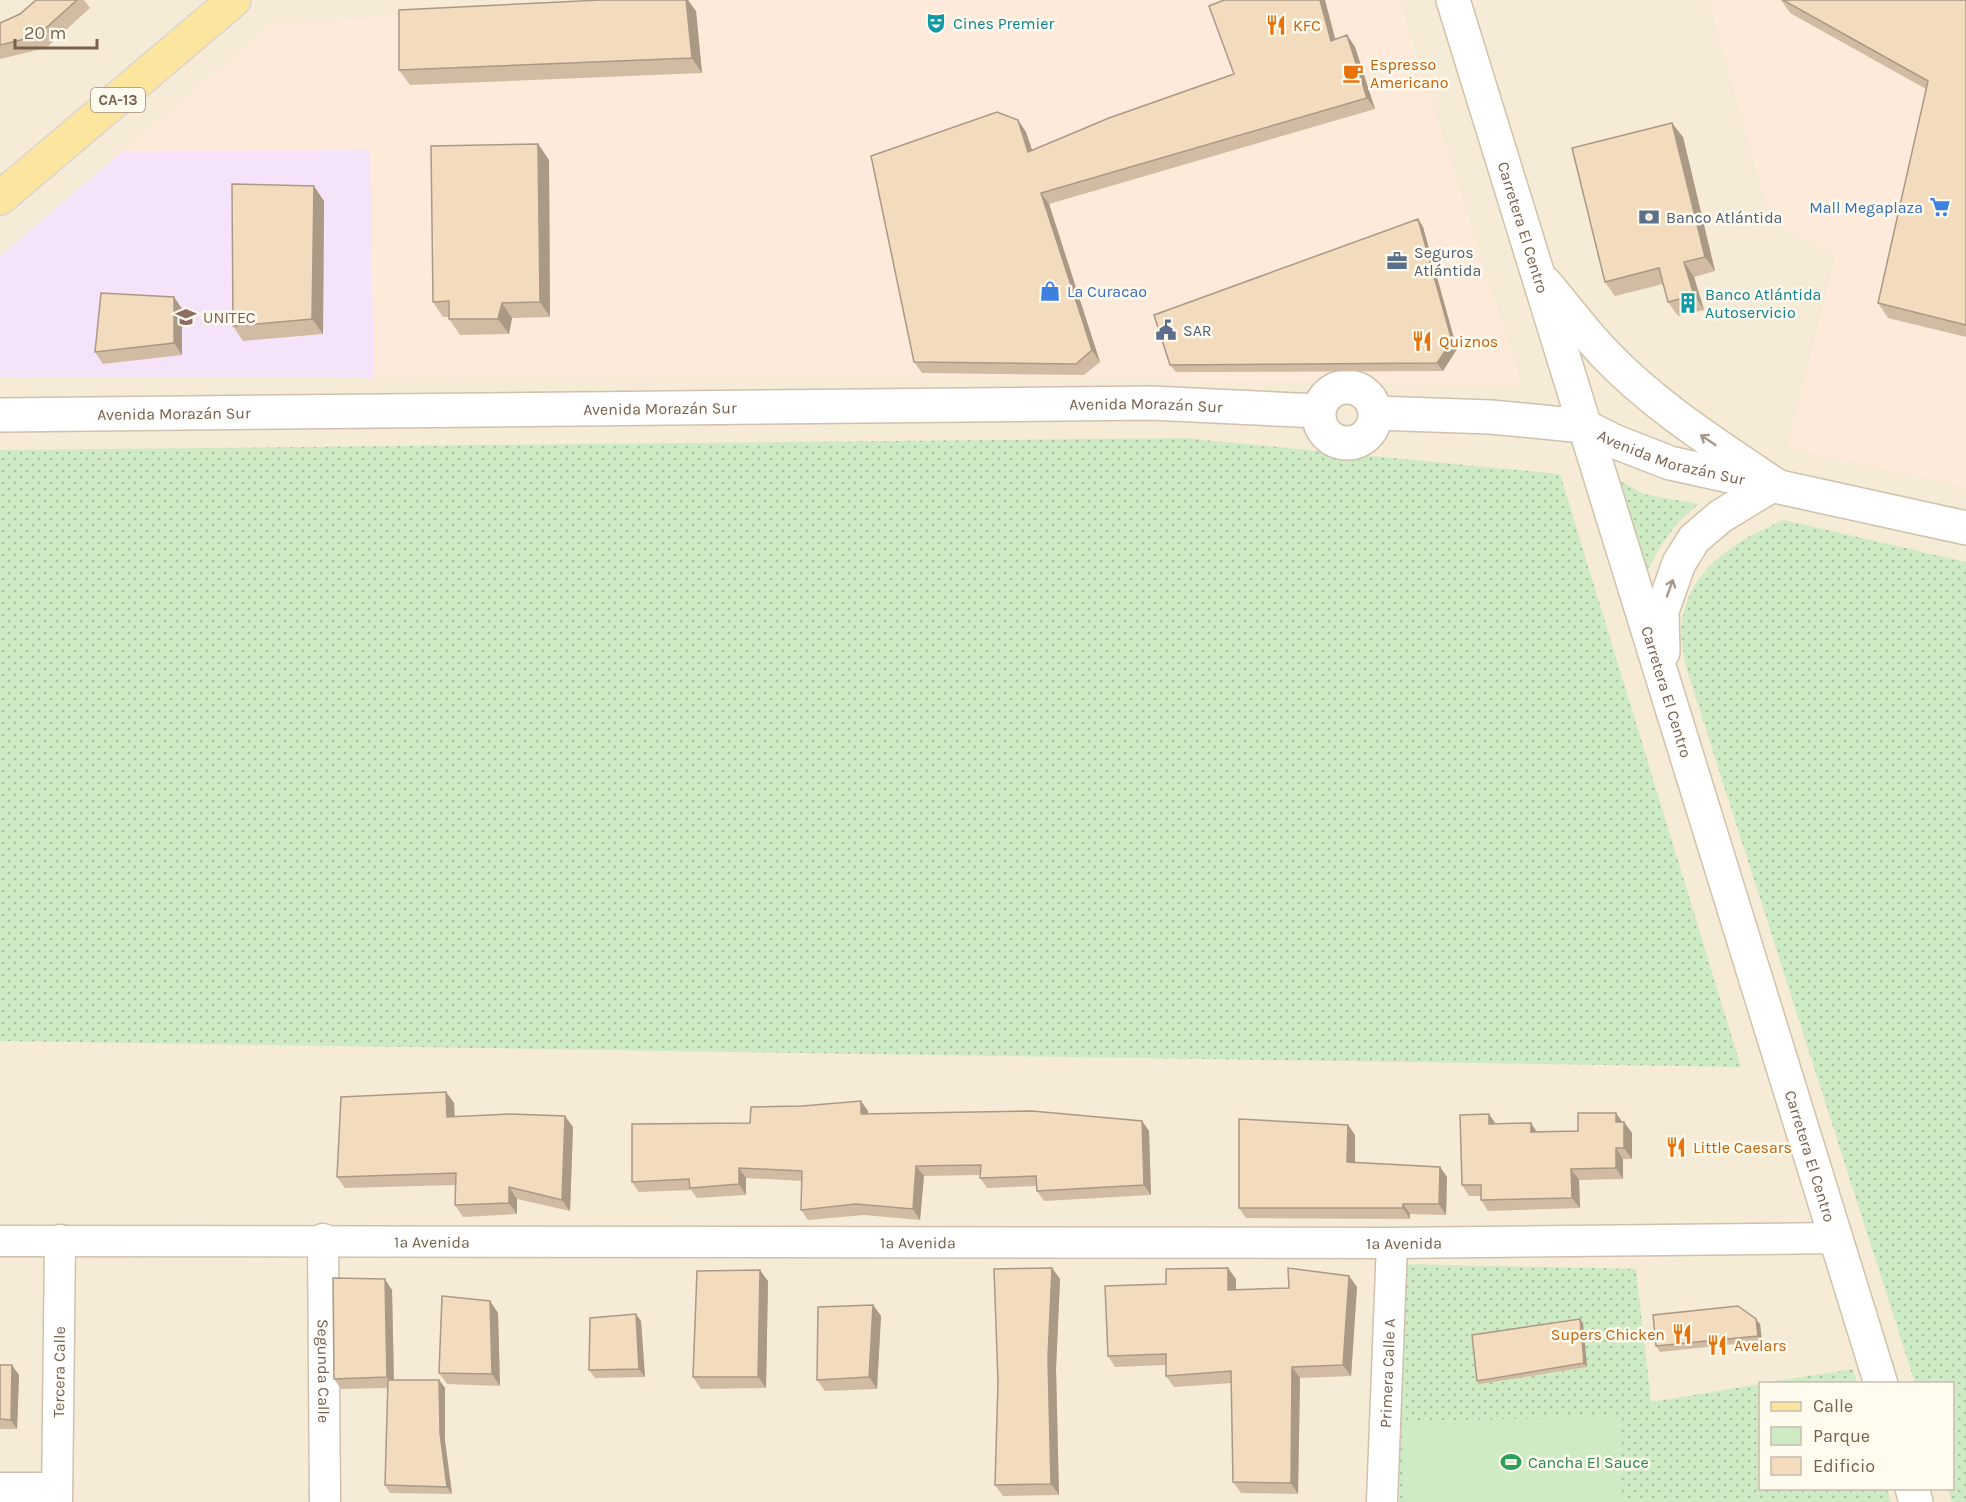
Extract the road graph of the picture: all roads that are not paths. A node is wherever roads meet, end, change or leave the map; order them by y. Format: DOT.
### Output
graph roads {
  1 [pos="234,0"];
  2 [pos="1453,0"];
  3 [pos="0,198"];
  4 [pos="1535,271"];
  5 [pos="1318,411"];
  6 [pos="1375,413"];
  7 [pos="0,415"];
  8 [pos="1584,426"];
  9 [pos="1774,484"];
  10 [pos="1966,528"];
  11 [pos="1664,687"];
  12 [pos="1837,1238"];
  13 [pos="323,1239"];
  14 [pos="60,1240"];
  15 [pos="0,1241"];
  16 [pos="1392,1243"];
  17 [pos="1881,1382"];
  18 [pos="0,1488"];
  19 [pos="57,1495"];
  20 [pos="325,1502"];
  21 [pos="1382,1502"];
  1 -- 3 [label="main road, CA-13"];
  2 -- 4 [label="street, Carretera El Centro"];
  4 -- 8 [label="street, Carretera El Centro"];
  9 -- 4 [label="street, one-way"];
  5 -- 6 [label="street"];
  5 -- 6 [label="street"];
  5 -- 7 [label="street, Avenida Morazán Sur"];
  6 -- 8 [label="street, Avenida Morazán Sur"];
  8 -- 9 [label="street, Avenida Morazán Sur"];
  8 -- 11 [label="street, Carretera El Centro"];
  9 -- 10 [label="street, Avenida Morazán Sur"];
  11 -- 9 [label="street, one-way"];
  11 -- 12 [label="street, Carretera El Centro"];
  12 -- 16 [label="street, 1a Avenida"];
  12 -- 17 [label="street, Carretera El Centro"];
  13 -- 14 [label="street, 1a Avenida"];
  13 -- 16 [label="street, 1a Avenida"];
  13 -- 20 [label="street, Segunda Calle"];
  14 -- 15 [label="street, 1a Avenida"];
  14 -- 19 [label="street, Tercera Calle"];
  16 -- 21 [label="street, Primera Calle A"];
  18 -- 19 [label="street"];
}
